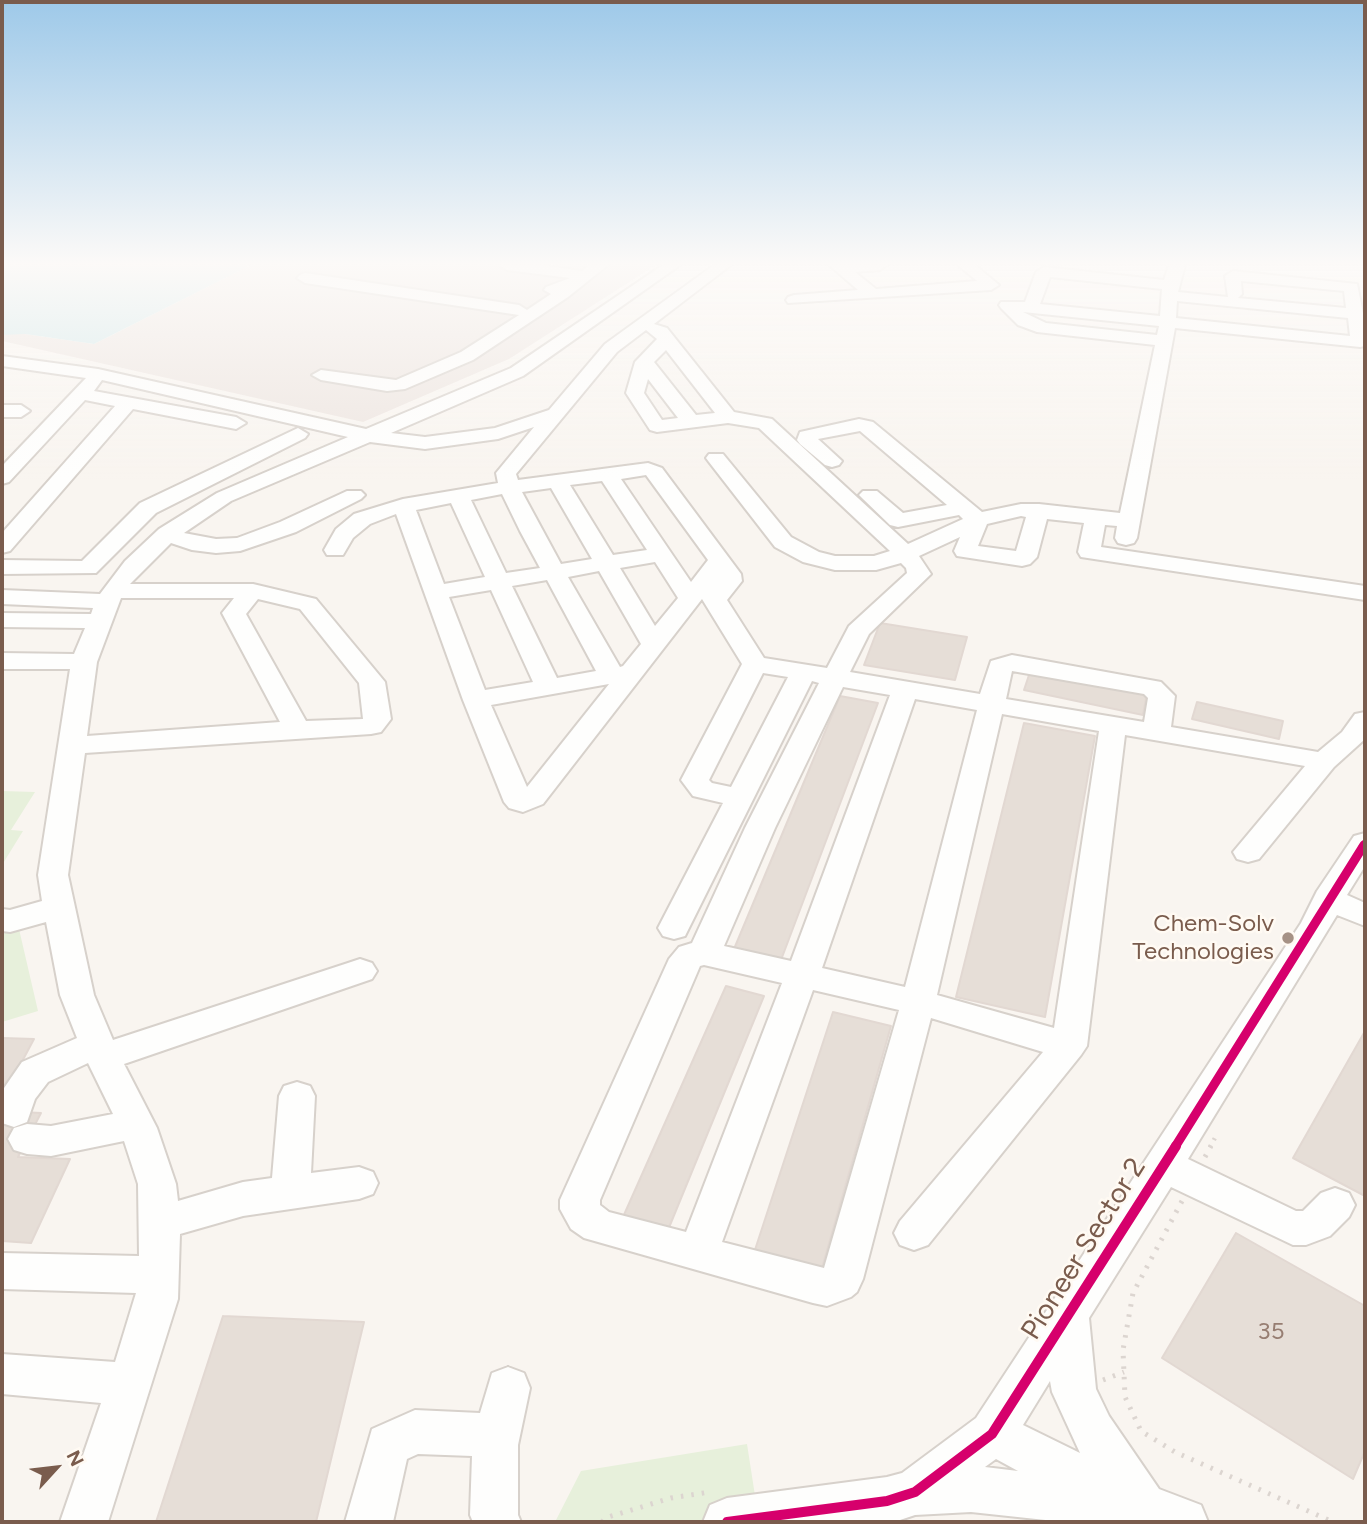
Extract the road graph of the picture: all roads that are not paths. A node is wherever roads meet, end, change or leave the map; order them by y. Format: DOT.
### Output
graph roads {
  1 [pos="483,336"];
  2 [pos="496,336"];
  3 [pos="569,336"];
  4 [pos="626,336"];
  5 [pos="663,336"];
  6 [pos="1042,336"];
  7 [pos="1087,336"];
  8 [pos="1117,336"];
  9 [pos="1164,336"];
  10 [pos="1333,336"];
  11 [pos="1359,336"];
  12 [pos="666,340"];
  13 [pos="1163,341"];
  14 [pos="2,361"];
  15 [pos="644,362"];
  16 [pos="441,367"];
  17 [pos="98,374"];
  18 [pos="321,375"];
  19 [pos="80,394"];
  20 [pos="128,403"];
  21 [pos="552,415"];
  22 [pos="728,417"];
  23 [pos="691,422"];
  24 [pos="370,436"];
  25 [pos="716,458"];
  26 [pos="608,474"];
  27 [pos="2,478"];
  28 [pos="557,481"];
  29 [pos="509,487"];
  30 [pos="176,492"];
  31 [pos="354,495"];
  32 [pos="458,495"];
  33 [pos="211,504"];
  34 [pos="403,505"];
  35 [pos="1039,510"];
  36 [pos="1097,517"];
  37 [pos="1130,521"];
  38 [pos="970,522"];
  39 [pos="167,534"];
  40 [pos="2,546"];
  41 [pos="335,550"];
  42 [pos="661,554"];
  43 [pos="905,554"];
  44 [pos="1123,558"];
  45 [pos="607,564"];
  46 [pos="2,567"];
  47 [pos="555,572"];
  48 [pos="499,582"];
  49 [pos="253,591"];
  50 [pos="437,592"];
  51 [pos="703,593"];
  52 [pos="1365,593"];
  53 [pos="2,597"];
  54 [pos="107,604"];
  55 [pos="2,620"];
  56 [pos="654,643"];
  57 [pos="2,661"];
  58 [pos="85,662"];
  59 [pos="755,664"];
  60 [pos="804,673"];
  61 [pos="622,675"];
  62 [pos="835,678"];
  63 [pos="548,687"];
  64 [pos="905,690"];
  65 [pos="476,700"];
  66 [pos="990,705"];
  67 [pos="1365,720"];
  68 [pos="1112,725"];
  69 [pos="297,729"];
  70 [pos="1156,733"];
  71 [pos="70,746"];
  72 [pos="1324,761"];
  73 [pos="739,797"];
  74 [pos="1365,842"];
  75 [pos="1248,852"];
  76 [pos="1328,899"];
  77 [pos="59,908"];
  78 [pos="1365,915"];
  79 [pos="2,920"];
  80 [pos="674,928"];
  81 [pos="704,953"];
  82 [pos="360,971"];
  83 [pos="800,976"];
  84 [pos="918,1002"];
  85 [pos="1069,1046"];
  86 [pos="100,1051"];
  87 [pos="297,1096"];
  88 [pos="136,1123"];
  89 [pos="1162,1165"];
  90 [pos="359,1183"];
  91 [pos="292,1190"];
  92 [pos="1335,1205"];
  93 [pos="159,1223"];
  94 [pos="914,1233"];
  95 [pos="698,1253"];
  96 [pos="159,1267"];
  97 [pos="2,1270"];
  98 [pos="1068,1313"];
  99 [pos="2,1374"];
  100 [pos="129,1384"];
  101 [pos="508,1388"];
  102 [pos="992,1434"];
  103 [pos="495,1445"];
  104 [pos="915,1492"];
  105 [pos="719,1507"];
  106 [pos="1163,1515"];
  107 [pos="84,1522"];
  108 [pos="369,1522"];
  109 [pos="496,1522"];
  1 -- 16 [label="street"];
  2 -- 16 [label="street"];
  3 -- 24 [label="street"];
  4 -- 21 [label="street"];
  5 -- 12 [label="street"];
  6 -- 7 [label="street"];
  8 -- 13 [label="street"];
  9 -- 13 [label="street"];
  10 -- 11 [label="street"];
  12 -- 15 [label="street"];
  12 -- 22 [label="street"];
  13 -- 37 [label="street"];
  14 -- 17 [label="street"];
  15 -- 23 [label="street"];
  15 -- 23 [label="street"];
  16 -- 18 [label="street"];
  17 -- 19 [label="street"];
  17 -- 24 [label="street"];
  19 -- 20 [label="street"];
  19 -- 27 [label="street"];
  20 -- 30 [label="street"];
  20 -- 40 [label="street"];
  21 -- 24 [label="street"];
  21 -- 29 [label="street"];
  22 -- 23 [label="street"];
  22 -- 43 [label="street"];
  24 -- 33 [label="street"];
  25 -- 43 [label="street"];
  26 -- 28 [label="street"];
  26 -- 42 [label="street"];
  26 -- 51 [label="street"];
  28 -- 29 [label="street"];
  28 -- 45 [label="street"];
  29 -- 32 [label="street"];
  29 -- 47 [label="street"];
  30 -- 33 [label="street"];
  30 -- 46 [label="street"];
  31 -- 39 [label="street"];
  32 -- 34 [label="street"];
  32 -- 48 [label="street"];
  33 -- 39 [label="street"];
  34 -- 41 [label="street"];
  34 -- 50 [label="street"];
  35 -- 36 [label="street"];
  35 -- 38 [label="street"];
  35 -- 38 [label="street"];
  36 -- 37 [label="street"];
  36 -- 44 [label="street"];
  37 -- 44 [label="street"];
  38 -- 38 [label="street"];
  38 -- 43 [label="street"];
  39 -- 54 [label="street"];
  42 -- 45 [label="street"];
  42 -- 51 [label="street"];
  43 -- 62 [label="street"];
  44 -- 52 [label="street"];
  45 -- 47 [label="street"];
  45 -- 56 [label="street"];
  47 -- 48 [label="street"];
  47 -- 61 [label="street"];
  48 -- 50 [label="street"];
  48 -- 63 [label="street"];
  49 -- 54 [label="street"];
  49 -- 69 [label="street"];
  49 -- 69 [label="street"];
  50 -- 65 [label="street"];
  51 -- 56 [label="street"];
  51 -- 59 [label="street"];
  53 -- 54 [label="street"];
  54 -- 55 [label="street"];
  54 -- 58 [label="street"];
  56 -- 61 [label="street"];
  57 -- 58 [label="street"];
  58 -- 71 [label="street"];
  59 -- 60 [label="street"];
  59 -- 73 [label="street"];
  60 -- 62 [label="street"];
  60 -- 73 [label="street"];
  61 -- 63 [label="street"];
  61 -- 65 [label="street"];
  62 -- 64 [label="street"];
  62 -- 81 [label="street"];
  63 -- 65 [label="street"];
  64 -- 66 [label="street"];
  64 -- 83 [label="street"];
  66 -- 68 [label="street"];
  66 -- 70 [label="street"];
  66 -- 84 [label="street"];
  67 -- 72 [label="street"];
  68 -- 70 [label="street"];
  68 -- 85 [label="street"];
  69 -- 71 [label="street"];
  70 -- 72 [label="street"];
  71 -- 77 [label="street"];
  72 -- 75 [label="street"];
  73 -- 80 [label="street"];
  74 -- 76 [label="street, Pioneer Sector 2"];
  76 -- 78 [label="street"];
  76 -- 89 [label="street, Pioneer Sector 2"];
  77 -- 79 [label="street"];
  77 -- 86 [label="street"];
  81 -- 83 [label="street"];
  81 -- 95 [label="street"];
  82 -- 86 [label="street"];
  83 -- 84 [label="street"];
  83 -- 95 [label="street"];
  84 -- 85 [label="street"];
  84 -- 95 [label="street"];
  85 -- 94 [label="street"];
  86 -- 88 [label="street"];
  86 -- 88 [label="street"];
  87 -- 91 [label="street"];
  88 -- 93 [label="street"];
  89 -- 92 [label="street"];
  89 -- 98 [label="street, Pioneer Sector 2"];
  90 -- 91 [label="street"];
  91 -- 93 [label="street"];
  93 -- 96 [label="street"];
  96 -- 97 [label="street"];
  96 -- 100 [label="street"];
  98 -- 102 [label="street, Pioneer Sector 2"];
  98 -- 106 [label="street"];
  99 -- 100 [label="street"];
  100 -- 107 [label="street"];
  101 -- 103 [label="street"];
  102 -- 104 [label="street, Pioneer Sector 2"];
  102 -- 106 [label="street"];
  103 -- 108 [label="street"];
  103 -- 109 [label="street"];
  104 -- 105 [label="street, Pioneer Sector 2"];
  104 -- 106 [label="street"];
}
